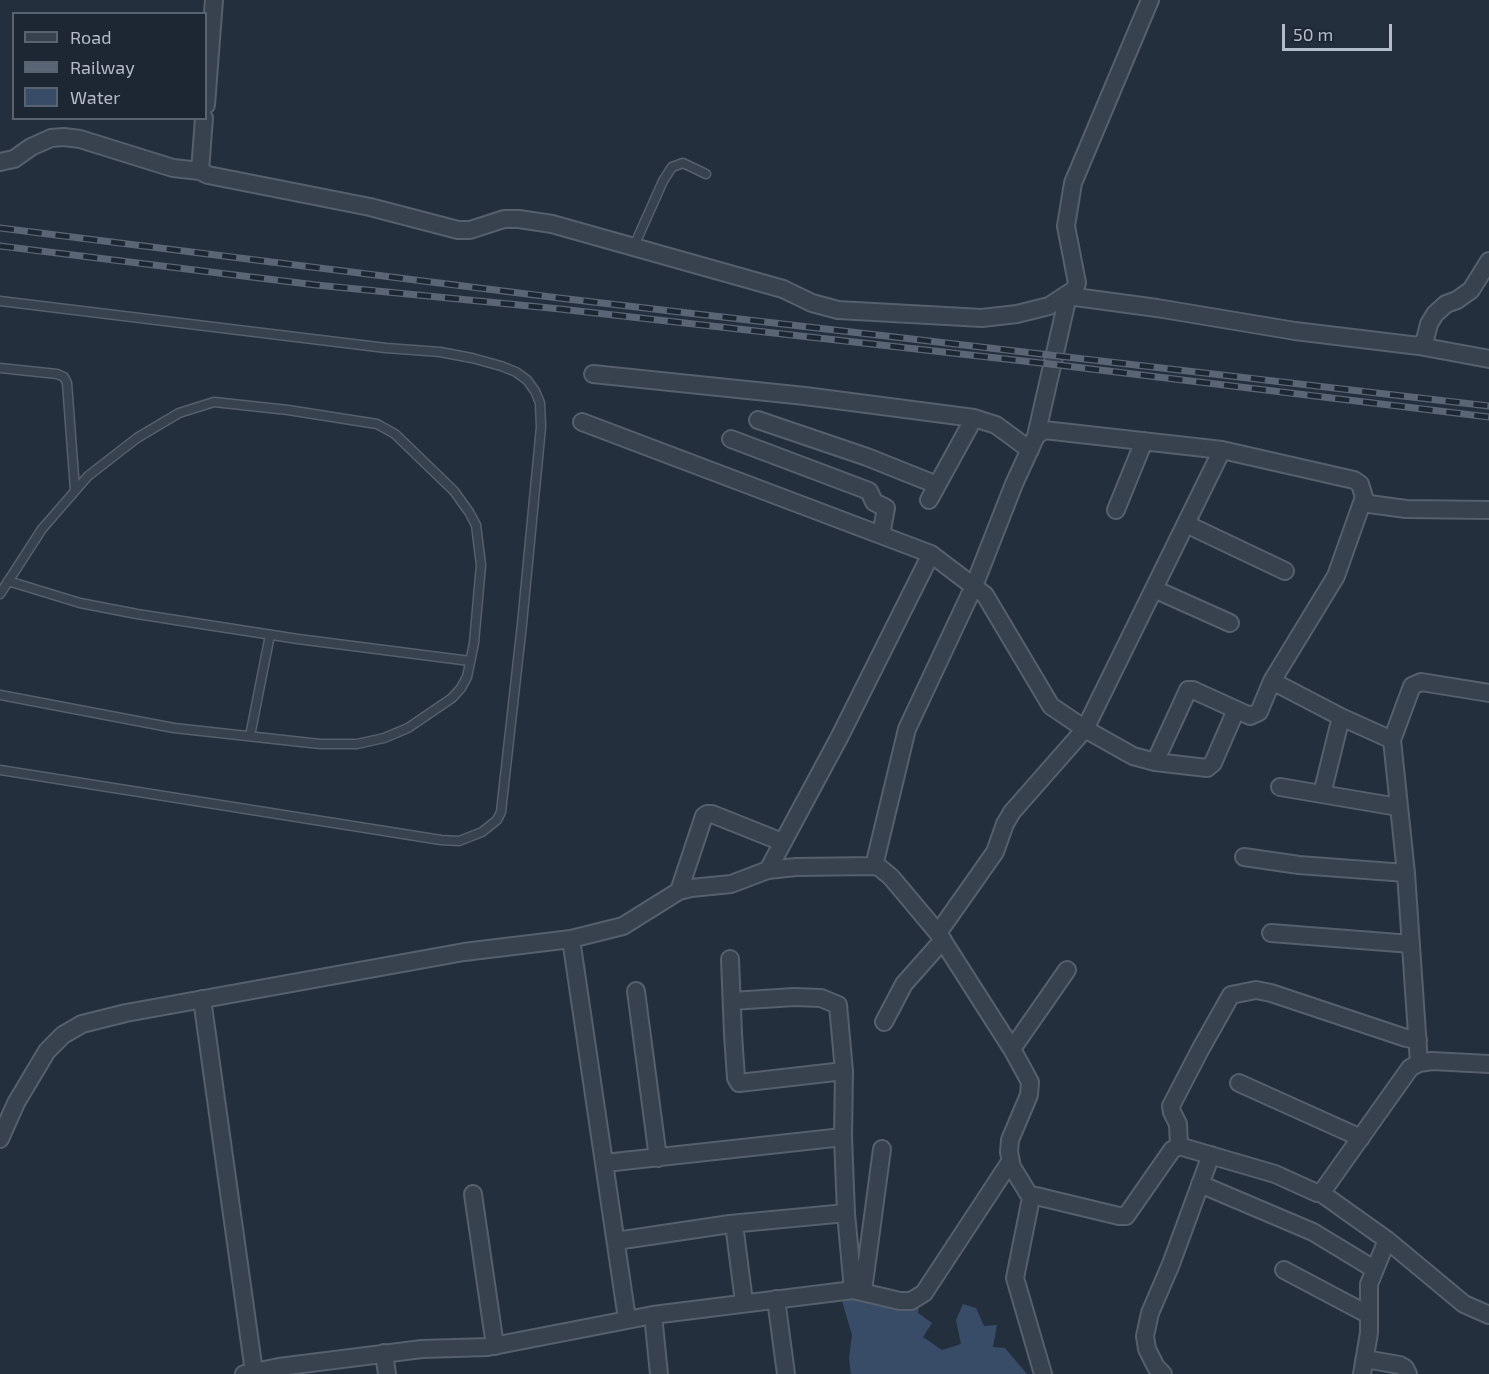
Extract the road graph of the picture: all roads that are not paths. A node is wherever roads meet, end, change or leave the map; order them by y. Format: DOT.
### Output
graph roads {
  1 [pos="214,0"];
  2 [pos="1150,0"];
  3 [pos="207,92"];
  4 [pos="204,120"];
  5 [pos="0,162"];
  6 [pos="200,171"];
  7 [pos="706,174"];
  8 [pos="633,246"];
  9 [pos="1489,261"];
  10 [pos="1068,296"];
  11 [pos="0,301"];
  12 [pos="1419,346"];
  13 [pos="1489,359"];
  14 [pos="0,368"];
  15 [pos="593,374"];
  16 [pos="974,418"];
  17 [pos="758,420"];
  18 [pos="582,422"];
  19 [pos="731,439"];
  20 [pos="1144,441"];
  21 [pos="1033,443"];
  22 [pos="1222,450"];
  23 [pos="75,490"];
  24 [pos="1362,503"];
  25 [pos="1116,510"];
  26 [pos="1489,510"];
  27 [pos="1186,524"];
  28 [pos="881,535"];
  29 [pos="931,554"];
  30 [pos="1285,570"];
  31 [pos="8,581"];
  32 [pos="974,586"];
  33 [pos="1154,589"];
  34 [pos="0,594"];
  35 [pos="1230,623"];
  36 [pos="270,635"];
  37 [pos="471,661"];
  38 [pos="1272,681"];
  39 [pos="1489,693"];
  40 [pos="0,695"];
  41 [pos="1236,710"];
  42 [pos="1341,717"];
  43 [pos="1085,729"];
  44 [pos="250,736"];
  45 [pos="1392,740"];
  46 [pos="1155,762"];
  47 [pos="0,770"];
  48 [pos="1280,787"];
  49 [pos="1323,794"];
  50 [pos="1398,807"];
  51 [pos="782,842"];
  52 [pos="1244,857"];
  53 [pos="874,866"];
  54 [pos="768,870"];
  55 [pos="1406,873"];
  56 [pos="679,891"];
  57 [pos="1271,933"];
  58 [pos="941,936"];
  59 [pos="571,939"];
  60 [pos="1411,944"];
  61 [pos="730,959"];
  62 [pos="1067,970"];
  63 [pos="636,991"];
  64 [pos="202,999"];
  65 [pos="732,1001"];
  66 [pos="884,1022"];
  67 [pos="1418,1040"];
  68 [pos="1012,1049"];
  69 [pos="1419,1063"];
  70 [pos="1489,1064"];
  71 [pos="844,1071"];
  72 [pos="1239,1083"];
  73 [pos="843,1137"];
  74 [pos="1361,1138"];
  75 [pos="0,1139"];
  76 [pos="1179,1146"];
  77 [pos="882,1149"];
  78 [pos="1211,1155"];
  79 [pos="658,1158"];
  80 [pos="1010,1162"];
  81 [pos="605,1163"];
  82 [pos="1200,1184"];
  83 [pos="1321,1193"];
  84 [pos="473,1194"];
  85 [pos="1031,1198"];
  86 [pos="846,1213"];
  87 [pos="734,1224"];
  88 [pos="1387,1240"];
  89 [pos="616,1241"];
  90 [pos="1374,1269"];
  91 [pos="1284,1270"];
  92 [pos="858,1290"];
  93 [pos="776,1299"];
  94 [pos="744,1302"];
  95 [pos="653,1315"];
  96 [pos="1369,1315"];
  97 [pos="1489,1315"];
  98 [pos="627,1319"];
  99 [pos="495,1346"];
  100 [pos="384,1353"];
  101 [pos="1363,1367"];
  102 [pos="280,1370"];
  103 [pos="249,1373"];
  104 [pos="387,1374"];
  105 [pos="659,1374"];
  106 [pos="786,1374"];
  107 [pos="1043,1374"];
  108 [pos="1163,1374"];
  109 [pos="1408,1374"];
  1 -- 3 [label="street"];
  2 -- 10 [label="street"];
  4 -- 6 [label="street"];
  5 -- 6 [label="street"];
  6 -- 8 [label="street"];
  7 -- 8 [label="lane"];
  8 -- 10 [label="street"];
  9 -- 12 [label="street"];
  10 -- 12 [label="street"];
  10 -- 21 [label="street"];
  11 -- 47 [label="lane"];
  12 -- 13 [label="street"];
  14 -- 23 [label="lane"];
  15 -- 16 [label="street"];
  16 -- 17 [label="street"];
  16 -- 21 [label="street"];
  18 -- 28 [label="street"];
  19 -- 28 [label="street"];
  20 -- 21 [label="street"];
  20 -- 22 [label="street"];
  20 -- 25 [label="street"];
  21 -- 32 [label="street"];
  22 -- 24 [label="street"];
  22 -- 27 [label="street"];
  23 -- 31 [label="lane"];
  23 -- 37 [label="lane"];
  24 -- 26 [label="street"];
  24 -- 38 [label="street"];
  27 -- 30 [label="street"];
  27 -- 33 [label="street"];
  28 -- 29 [label="street"];
  29 -- 32 [label="street"];
  29 -- 51 [label="street"];
  31 -- 34 [label="lane"];
  31 -- 36 [label="lane"];
  32 -- 43 [label="street"];
  32 -- 53 [label="street"];
  33 -- 35 [label="street"];
  33 -- 43 [label="street"];
  36 -- 37 [label="lane"];
  36 -- 44 [label="lane"];
  37 -- 44 [label="lane"];
  38 -- 41 [label="street"];
  38 -- 42 [label="street"];
  39 -- 45 [label="street"];
  40 -- 44 [label="lane"];
  41 -- 46 [label="street"];
  41 -- 46 [label="street"];
  42 -- 45 [label="street"];
  42 -- 49 [label="street"];
  43 -- 46 [label="street"];
  43 -- 58 [label="street"];
  45 -- 50 [label="street"];
  48 -- 49 [label="street"];
  49 -- 50 [label="street"];
  50 -- 55 [label="street"];
  51 -- 54 [label="street"];
  51 -- 56 [label="street"];
  52 -- 55 [label="street"];
  53 -- 54 [label="street"];
  53 -- 58 [label="street"];
  54 -- 56 [label="street"];
  55 -- 60 [label="street"];
  56 -- 59 [label="street"];
  57 -- 60 [label="street"];
  58 -- 66 [label="street"];
  58 -- 68 [label="street"];
  59 -- 64 [label="street"];
  59 -- 81 [label="street"];
  60 -- 67 [label="street"];
  61 -- 65 [label="street"];
  62 -- 68 [label="street"];
  63 -- 79 [label="street"];
  64 -- 75 [label="street"];
  64 -- 103 [label="street"];
  65 -- 71 [label="street"];
  65 -- 71 [label="street"];
  67 -- 69 [label="street"];
  67 -- 76 [label="street"];
  68 -- 80 [label="street"];
  69 -- 70 [label="street"];
  69 -- 74 [label="street"];
  71 -- 73 [label="street"];
  72 -- 74 [label="street"];
  73 -- 79 [label="street"];
  73 -- 86 [label="street"];
  74 -- 83 [label="street"];
  76 -- 78 [label="street"];
  76 -- 85 [label="street"];
  77 -- 92 [label="street"];
  78 -- 82 [label="street"];
  78 -- 83 [label="street"];
  79 -- 81 [label="street"];
  80 -- 85 [label="street"];
  80 -- 92 [label="street"];
  81 -- 89 [label="street"];
  82 -- 90 [label="street"];
  82 -- 108 [label="street"];
  83 -- 88 [label="street"];
  84 -- 99 [label="street"];
  85 -- 107 [label="street"];
  86 -- 87 [label="street"];
  86 -- 92 [label="street"];
  87 -- 89 [label="street"];
  87 -- 94 [label="street"];
  88 -- 90 [label="street"];
  88 -- 97 [label="street"];
  89 -- 98 [label="street"];
  90 -- 96 [label="street"];
  91 -- 96 [label="street"];
  92 -- 93 [label="street"];
  93 -- 94 [label="street"];
  93 -- 106 [label="street"];
  94 -- 95 [label="street"];
  95 -- 98 [label="street"];
  95 -- 105 [label="street"];
  96 -- 101 [label="street"];
  98 -- 99 [label="street"];
  99 -- 100 [label="street"];
  100 -- 102 [label="street"];
  100 -- 104 [label="street"];
  101 -- 109 [label="street"];
  102 -- 103 [label="street"];
}
